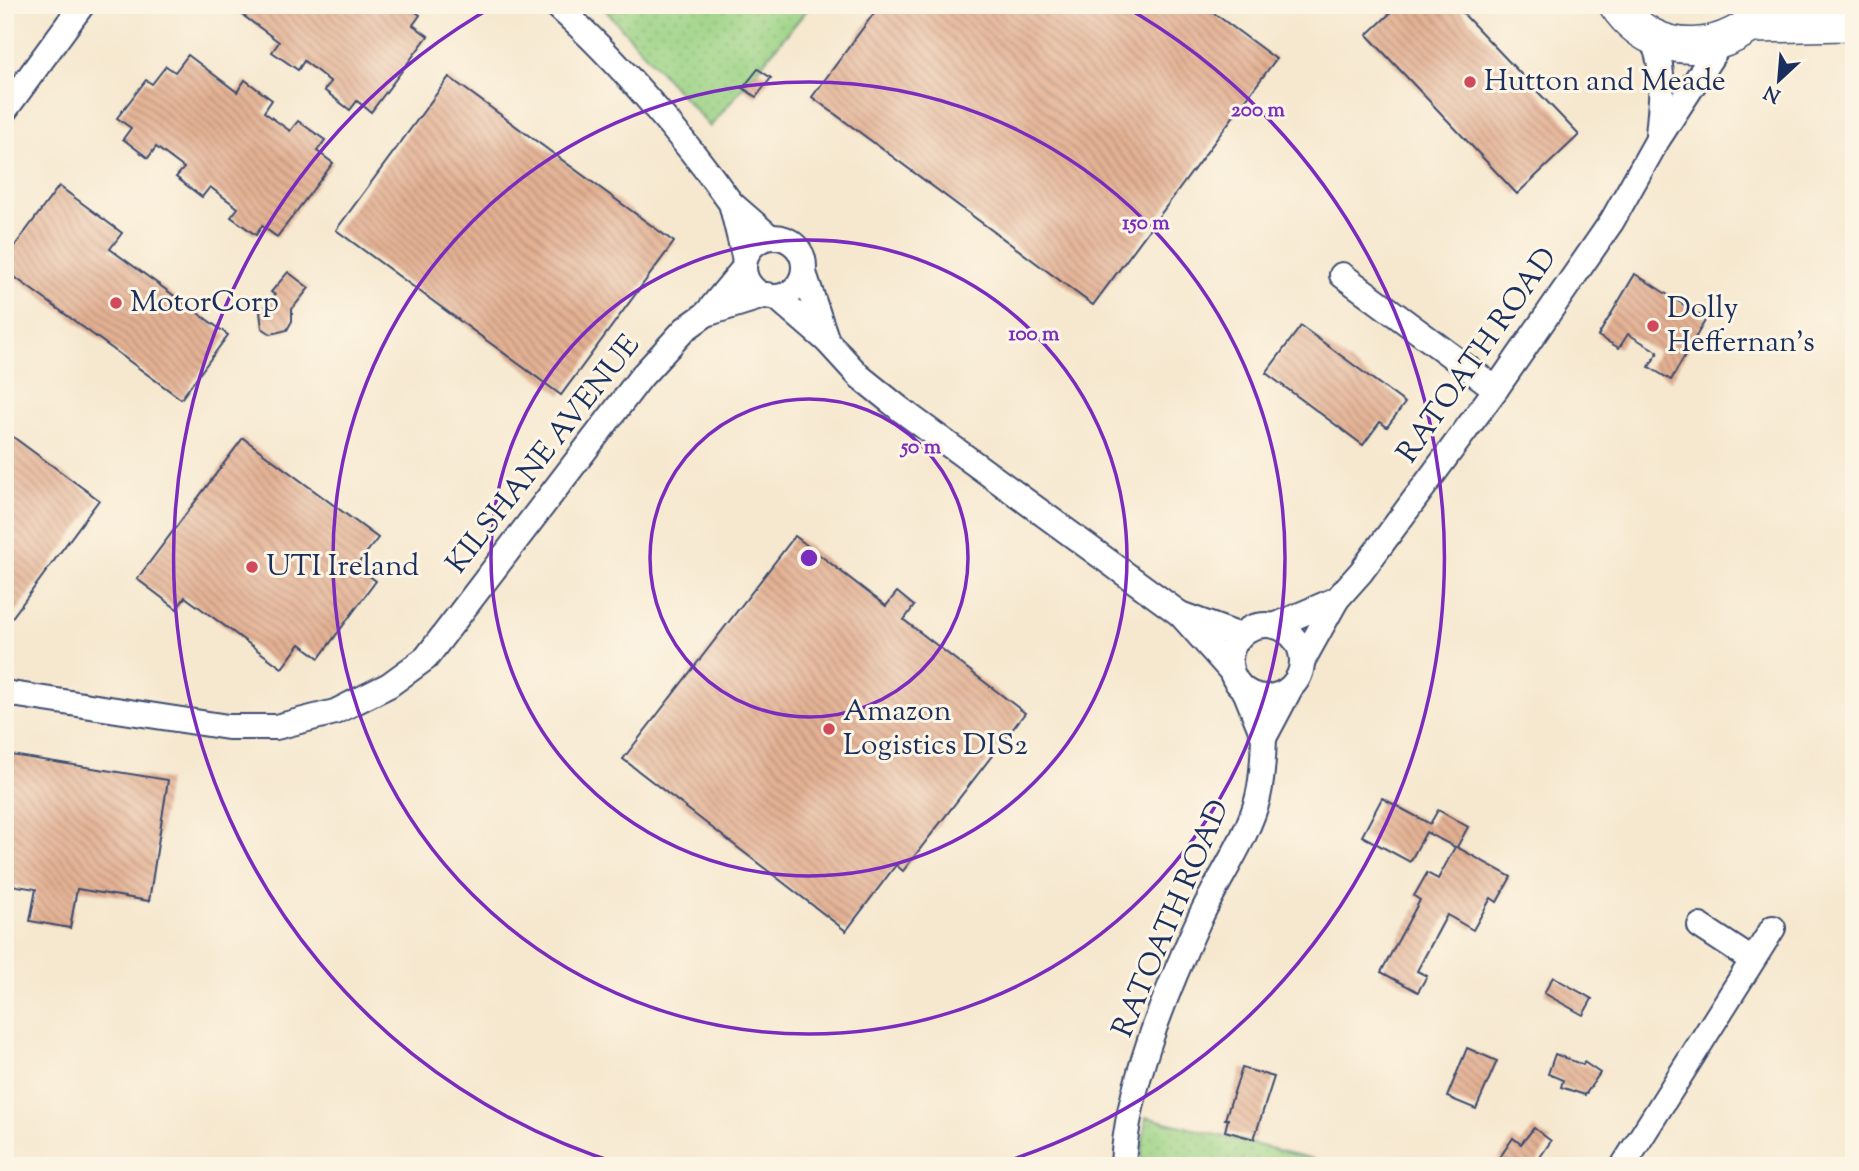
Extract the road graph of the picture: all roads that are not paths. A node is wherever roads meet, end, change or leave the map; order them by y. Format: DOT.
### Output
graph roads {
  1 [pos="82,5"];
  2 [pos="556,5"];
  3 [pos="1617,5"];
  4 [pos="1762,15"];
  5 [pos="1854,26"];
  6 [pos="1650,35"];
  7 [pos="1721,42"];
  8 [pos="5,110"];
  9 [pos="1658,139"];
  10 [pos="731,203"];
  11 [pos="770,237"];
  12 [pos="745,264"];
  13 [pos="804,273"];
  14 [pos="1342,275"];
  15 [pos="771,296"];
  16 [pos="706,314"];
  17 [pos="827,341"];
  18 [pos="1496,389"];
  19 [pos="1337,600"];
  20 [pos="1180,614"];
  21 [pos="1274,626"];
  22 [pos="1240,636"];
  23 [pos="1303,660"];
  24 [pos="1231,671"];
  25 [pos="1290,689"];
  26 [pos="1245,691"];
  27 [pos="5,693"];
  28 [pos="1264,738"];
  29 [pos="1700,926"];
  30 [pos="1773,928"];
  31 [pos="1752,960"];
  32 [pos="1123,1166"];
  33 [pos="1623,1166"];
  1 -- 8 [label="street"];
  2 -- 10 [label="street"];
  3 -- 6 [label="street"];
  4 -- 5 [label="street"];
  4 -- 7 [label="street"];
  6 -- 7 [label="street"];
  6 -- 9 [label="street, RATOATH ROAD"];
  7 -- 9 [label="street, RATOATH ROAD"];
  9 -- 18 [label="street, RATOATH ROAD"];
  10 -- 11 [label="street"];
  10 -- 12 [label="street"];
  11 -- 12 [label="street"];
  11 -- 13 [label="street"];
  12 -- 15 [label="street"];
  12 -- 16 [label="street, KILSHANE AVENUE"];
  13 -- 15 [label="street"];
  13 -- 17 [label="street"];
  14 -- 18 [label="street"];
  15 -- 16 [label="street, KILSHANE AVENUE"];
  15 -- 17 [label="street"];
  16 -- 27 [label="street, KILSHANE AVENUE"];
  17 -- 20 [label="street"];
  18 -- 19 [label="street, RATOATH ROAD"];
  19 -- 21 [label="street, RATOATH ROAD"];
  19 -- 23 [label="street, RATOATH ROAD"];
  20 -- 22 [label="street"];
  20 -- 24 [label="street"];
  21 -- 22 [label="street"];
  21 -- 23 [label="street"];
  22 -- 24 [label="street"];
  23 -- 25 [label="street"];
  24 -- 26 [label="street"];
  25 -- 26 [label="street"];
  25 -- 28 [label="street, RATOATH ROAD"];
  26 -- 28 [label="street, RATOATH ROAD"];
  28 -- 32 [label="street, RATOATH ROAD"];
  29 -- 31 [label="street"];
  30 -- 31 [label="street"];
  31 -- 33 [label="street"];
}
